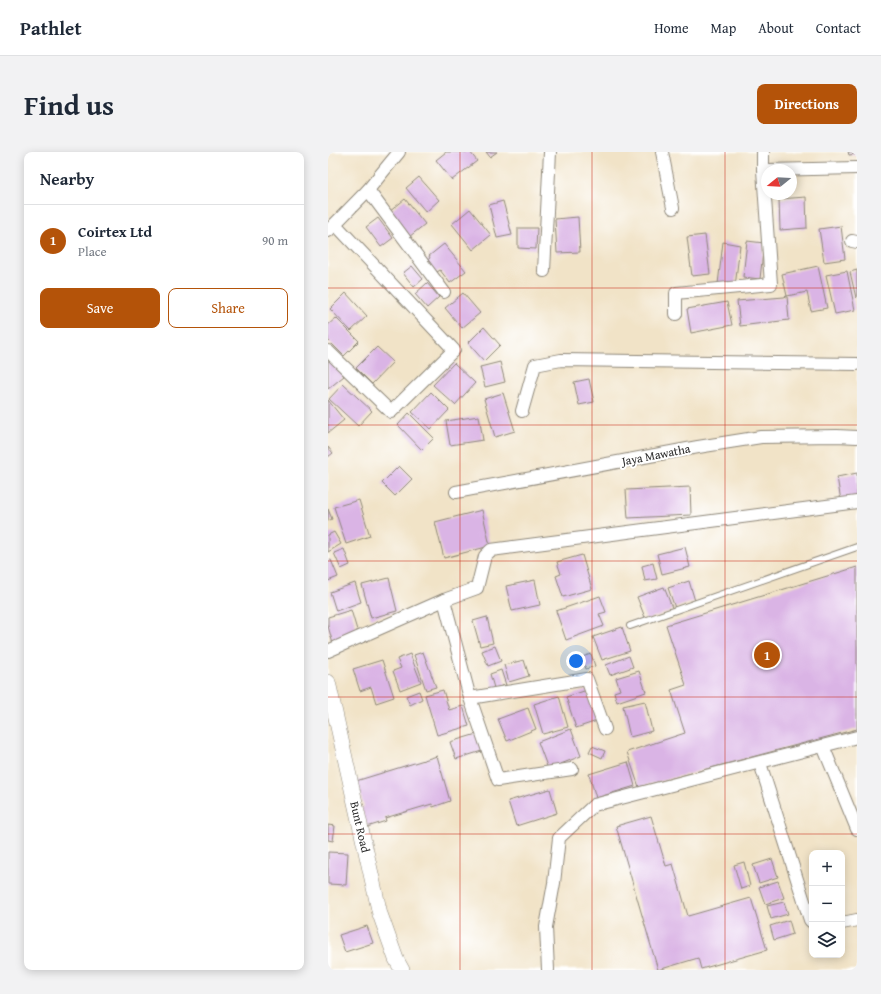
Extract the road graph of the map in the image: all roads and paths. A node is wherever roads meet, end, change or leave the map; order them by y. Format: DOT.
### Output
graph roads {
  1 [pos="399,152"];
  2 [pos="550,152"];
  3 [pos="662,152"];
  4 [pos="762,152"];
  5 [pos="765,164"];
  6 [pos="857,168"];
  7 [pos="797,169"];
  8 [pos="368,190"];
  9 [pos="768,200"];
  10 [pos="672,208"];
  11 [pos="332,228"];
  12 [pos="544,270"];
  13 [pos="444,292"];
  14 [pos="676,314"];
  15 [pos="328,351"];
  16 [pos="857,364"];
  17 [pos="522,411"];
  18 [pos="857,437"];
  19 [pos="456,492"];
  20 [pos="857,502"];
  21 [pos="857,547"];
  22 [pos="444,600"];
  23 [pos="630,626"];
  24 [pos="328,651"];
  25 [pos="328,682"];
  26 [pos="470,698"];
  27 [pos="605,729"];
  28 [pos="857,737"];
  29 [pos="823,746"];
  30 [pos="760,763"];
  31 [pos="572,770"];
  32 [pos="857,829"];
  33 [pos="809,917"];
  34 [pos="857,920"];
  35 [pos="845,922"];
  36 [pos="402,970"];
  37 [pos="548,970"];
  1 -- 8 [label="street"];
  2 -- 12 [label="street"];
  3 -- 10 [label="street"];
  4 -- 5 [label="street"];
  6 -- 7 [label="street"];
  8 -- 11 [label="street"];
  8 -- 13 [label="street"];
  9 -- 14 [label="street"];
  11 -- 15 [label="street"];
  16 -- 17 [label="street"];
  18 -- 19 [label="street, Jaya Mawatha"];
  20 -- 22 [label="street"];
  21 -- 23 [label="lane"];
  22 -- 24 [label="street"];
  22 -- 26 [label="street"];
  25 -- 36 [label="street, Bunt Road"];
  26 -- 27 [label="street"];
  26 -- 31 [label="street"];
  28 -- 29 [label="street"];
  29 -- 30 [label="street"];
  29 -- 32 [label="street"];
  30 -- 33 [label="street"];
  30 -- 37 [label="street"];
  34 -- 35 [label="street"];
}
